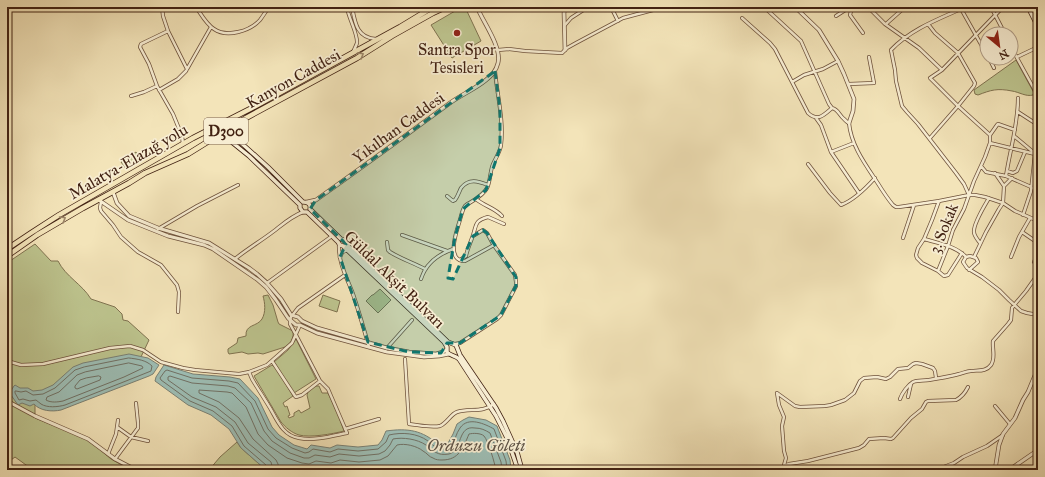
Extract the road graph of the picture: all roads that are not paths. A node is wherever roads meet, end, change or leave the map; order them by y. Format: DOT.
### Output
graph roads {
  1 [pos="162,7"];
  2 [pos="196,7"];
  3 [pos="269,7"];
  4 [pos="347,7"];
  5 [pos="352,7"];
  6 [pos="433,7"];
  7 [pos="446,7"];
  8 [pos="565,7"];
  9 [pos="588,7"];
  10 [pos="611,7"];
  11 [pos="667,7"];
  12 [pos="764,7"];
  13 [pos="795,7"];
  14 [pos="850,7"];
  15 [pos="868,7"];
  16 [pos="904,7"];
  17 [pos="991,7"];
  18 [pos="1003,7"];
  19 [pos="1028,7"];
  20 [pos="1034,7"];
  21 [pos="478,8"];
  22 [pos="961,8"];
  23 [pos="995,15"];
  24 [pos="836,16"];
  25 [pos="1038,16"];
  26 [pos="742,18"];
  27 [pos="618,21"];
  28 [pos="886,24"];
  29 [pos="928,24"];
  30 [pos="565,25"];
  31 [pos="1001,26"];
  32 [pos="211,27"];
  33 [pos="1038,27"];
  34 [pos="168,31"];
  35 [pos="863,33"];
  36 [pos="976,36"];
  37 [pos="906,38"];
  38 [pos="379,39"];
  39 [pos="979,41"];
  40 [pos="1038,47"];
  41 [pos="498,50"];
  42 [pos="565,50"];
  43 [pos="353,53"];
  44 [pos="958,53"];
  45 [pos="869,56"];
  46 [pos="1019,56"];
  47 [pos="838,61"];
  48 [pos="1019,61"];
  49 [pos="187,69"];
  50 [pos="942,70"];
  51 [pos="495,71"];
  52 [pos="814,72"];
  53 [pos="792,82"];
  54 [pos="849,84"];
  55 [pos="157,86"];
  56 [pos="159,90"];
  57 [pos="131,96"];
  58 [pos="1038,96"];
  59 [pos="1018,98"];
  60 [pos="958,106"];
  61 [pos="832,108"];
  62 [pos="1018,112"];
  63 [pos="816,117"];
  64 [pos="849,124"];
  65 [pos="1038,125"];
  66 [pos="233,126"];
  67 [pos="1015,130"];
  68 [pos="990,134"];
  69 [pos="182,136"];
  70 [pos="1014,136"];
  71 [pos="217,137"];
  72 [pos="193,138"];
  73 [pos="930,138"];
  74 [pos="854,143"];
  75 [pos="990,143"];
  76 [pos="183,144"];
  77 [pos="1038,146"];
  78 [pos="198,148"];
  79 [pos="1011,148"];
  80 [pos="831,152"];
  81 [pos="1024,152"];
  82 [pos="188,154"];
  83 [pos="1035,154"];
  84 [pos="1038,156"];
  85 [pos="808,164"];
  86 [pos="981,166"];
  87 [pos="1007,171"];
  88 [pos="995,173"];
  89 [pos="1006,176"];
  90 [pos="874,178"];
  91 [pos="1012,178"];
  92 [pos="238,185"];
  93 [pos="488,185"];
  94 [pos="1004,186"];
  95 [pos="1032,187"];
  96 [pos="1038,190"];
  97 [pos="113,192"];
  98 [pos="859,193"];
  99 [pos="969,194"];
  100 [pos="447,196"];
  101 [pos="989,198"];
  102 [pos="476,199"];
  103 [pos="316,200"];
  104 [pos="100,201"];
  105 [pos="939,201"];
  106 [pos="1003,203"];
  107 [pos="303,204"];
  108 [pos="118,205"];
  109 [pos="914,205"];
  110 [pos="112,209"];
  111 [pos="308,210"];
  112 [pos="296,214"];
  113 [pos="1023,215"];
  114 [pos="502,216"];
  115 [pos="1030,218"];
  116 [pos="1038,222"];
  117 [pos="504,224"];
  118 [pos="158,228"];
  119 [pos="155,231"];
  120 [pos="1022,232"];
  121 [pos="402,235"];
  122 [pos="332,236"];
  123 [pos="473,236"];
  124 [pos="903,238"];
  125 [pos="924,239"];
  126 [pos="387,242"];
  127 [pos="341,243"];
  128 [pos="980,243"];
  129 [pos="1038,243"];
  130 [pos="494,245"];
  131 [pos="948,246"];
  132 [pos="7,249"];
  133 [pos="453,249"];
  134 [pos="347,250"];
  135 [pos="446,251"];
  136 [pos="962,253"];
  137 [pos="1038,254"];
  138 [pos="7,256"];
  139 [pos="340,256"];
  140 [pos="1011,256"];
  141 [pos="966,257"];
  142 [pos="974,257"];
  143 [pos="235,259"];
  144 [pos="460,260"];
  145 [pos="1038,264"];
  146 [pos="425,269"];
  147 [pos="969,270"];
  148 [pos="938,271"];
  149 [pos="1038,274"];
  150 [pos="345,275"];
  151 [pos="421,279"];
  152 [pos="267,283"];
  153 [pos="1015,304"];
  154 [pos="296,310"];
  155 [pos="178,312"];
  156 [pos="292,315"];
  157 [pos="1038,315"];
  158 [pos="298,317"];
  159 [pos="290,320"];
  160 [pos="412,320"];
  161 [pos="302,321"];
  162 [pos="300,325"];
  163 [pos="296,335"];
  164 [pos="368,342"];
  165 [pos="460,342"];
  166 [pos="452,344"];
  167 [pos="369,347"];
  168 [pos="387,348"];
  169 [pos="446,348"];
  170 [pos="458,350"];
  171 [pos="449,354"];
  172 [pos="455,356"];
  173 [pos="405,359"];
  174 [pos="7,361"];
  175 [pos="272,361"];
  176 [pos="1038,368"];
  177 [pos="249,372"];
  178 [pos="936,378"];
  179 [pos="320,381"];
  180 [pos="911,384"];
  181 [pos="968,387"];
  182 [pos="908,397"];
  183 [pos="900,399"];
  184 [pos="7,401"];
  185 [pos="136,403"];
  186 [pos="492,405"];
  187 [pos="995,406"];
  188 [pos="379,419"];
  189 [pos="118,420"];
  190 [pos="1010,424"];
  191 [pos="117,428"];
  192 [pos="345,429"];
  193 [pos="1003,434"];
  194 [pos="131,437"];
  195 [pos="148,440"];
  196 [pos="1038,450"];
  197 [pos="108,454"];
  198 [pos="115,459"];
  199 [pos="784,466"];
  200 [pos="136,470"];
  201 [pos="518,470"];
  202 [pos="522,470"];
  203 [pos="779,470"];
  204 [pos="936,470"];
  205 [pos="995,470"];
  206 [pos="1009,470"];
  1 -- 34 [label="street"];
  2 -- 32 [label="street"];
  3 -- 32 [label="street"];
  4 -- 43 [label="street"];
  5 -- 38 [label="street"];
  6 -- 38 [label="highway, Malatya-Elazığ yolu / D300"];
  66 -- 7 [label="highway, Kanyon Caddesi / D300, one-way"];
  8 -- 30 [label="street"];
  9 -- 30 [label="street"];
  10 -- 27 [label="street"];
  11 -- 27 [label="street"];
  12 -- 52 [label="street"];
  13 -- 47 [label="street"];
  14 -- 24 [label="street"];
  14 -- 35 [label="street"];
  15 -- 28 [label="street"];
  16 -- 28 [label="street"];
  17 -- 23 [label="street"];
  18 -- 23 [label="street"];
  19 -- 33 [label="main road"];
  20 -- 25 [label="main road"];
  21 -- 41 [label="street"];
  22 -- 29 [label="street"];
  22 -- 36 [label="street"];
  23 -- 31 [label="street"];
  23 -- 36 [label="street"];
  26 -- 53 [label="street"];
  27 -- 42 [label="street"];
  28 -- 37 [label="street"];
  29 -- 37 [label="street"];
  29 -- 44 [label="street"];
  30 -- 42 [label="street"];
  32 -- 49 [label="street"];
  34 -- 49 [label="street"];
  34 -- 55 [label="street"];
  36 -- 39 [label="street"];
  36 -- 44 [label="street"];
  37 -- 50 [label="street"];
  37 -- 73 [label="street"];
  38 -- 43 [label="highway, Malatya-Elazığ yolu / D300"];
  40 -- 46 [label="street"];
  41 -- 42 [label="street"];
  41 -- 51 [label="street"];
  43 -- 72 [label="highway, Malatya-Elazığ yolu / D300"];
  44 -- 50 [label="street"];
  44 -- 60 [label="street"];
  45 -- 54 [label="street"];
  47 -- 52 [label="street"];
  47 -- 54 [label="street"];
  48 -- 58 [label="street"];
  49 -- 56 [label="street"];
  50 -- 60 [label="street"];
  51 -- 93 [label="street"];
  51 -- 103 [label="street, Yıkılhan Caddesi"];
  52 -- 53 [label="street"];
  52 -- 61 [label="street"];
  53 -- 63 [label="street"];
  54 -- 64 [label="street"];
  55 -- 56 [label="street"];
  55 -- 57 [label="street"];
  56 -- 69 [label="street"];
  59 -- 62 [label="street"];
  60 -- 68 [label="street"];
  60 -- 73 [label="street"];
  61 -- 63 [label="street"];
  61 -- 64 [label="street"];
  62 -- 65 [label="street"];
  62 -- 67 [label="street"];
  63 -- 80 [label="street"];
  64 -- 74 [label="street"];
  66 -- 71 [label="highway, Kanyon Caddesi / D300"];
  66 -- 107 [label="main road, Güldal Akşit Bulvarı"];
  67 -- 68 [label="street"];
  67 -- 70 [label="street"];
  68 -- 75 [label="street"];
  69 -- 72 [label="street"];
  69 -- 76 [label="street"];
  70 -- 79 [label="street"];
  70 -- 83 [label="street"];
  71 -- 78 [label="highway, Kanyon Caddesi / D300"];
  71 -- 107 [label="main road, Güldal Akşit Bulvarı"];
  72 -- 76 [label="highway, Malatya-Elazığ yolu / D300"];
  72 -- 78 [label="highway"];
  73 -- 99 [label="street"];
  74 -- 80 [label="street"];
  74 -- 90 [label="street"];
  75 -- 79 [label="street"];
  75 -- 86 [label="street, 3. Sokak"];
  76 -- 82 [label="highway"];
  76 -- 132 [label="highway, Malatya-Elazığ yolu / D300"];
  77 -- 83 [label="street"];
  78 -- 82 [label="highway, Kanyon Caddesi / D300"];
  79 -- 81 [label="street"];
  79 -- 87 [label="street"];
  80 -- 98 [label="street"];
  81 -- 83 [label="street"];
  81 -- 87 [label="street"];
  82 -- 97 [label="highway, Kanyon Caddesi / D300"];
  83 -- 84 [label="street"];
  83 -- 95 [label="street"];
  85 -- 98 [label="street"];
  86 -- 88 [label="street"];
  86 -- 99 [label="street, 3. Sokak"];
  87 -- 89 [label="street"];
  88 -- 89 [label="street"];
  88 -- 94 [label="street"];
  89 -- 91 [label="street"];
  90 -- 98 [label="street"];
  90 -- 109 [label="street"];
  91 -- 94 [label="street"];
  91 -- 95 [label="street"];
  92 -- 118 [label="street"];
  93 -- 100 [label="street"];
  93 -- 102 [label="street"];
  94 -- 106 [label="street"];
  95 -- 96 [label="street"];
  95 -- 113 [label="street"];
  97 -- 104 [label="highway, Kanyon Caddesi / D300"];
  97 -- 108 [label="street"];
  99 -- 101 [label="street"];
  99 -- 105 [label="street"];
  99 -- 131 [label="street, 3. Sokak"];
  101 -- 106 [label="street"];
  101 -- 128 [label="street"];
  102 -- 114 [label="street"];
  102 -- 133 [label="street"];
  103 -- 107 [label="street, Yıkılhan Caddesi"];
  103 -- 111 [label="street, Yıkılhan Caddesi"];
  104 -- 110 [label="street"];
  138 -- 104 [label="highway, Kanyon Caddesi / D300, one-way"];
  104 -- 155 [label="street"];
  105 -- 109 [label="street"];
  105 -- 125 [label="street"];
  106 -- 113 [label="street"];
  106 -- 128 [label="street"];
  107 -- 111 [label="main road, Güldal Akşit Bulvarı"];
  107 -- 111 [label="main road, Güldal Akşit Bulvarı"];
  107 -- 112 [label="street"];
  108 -- 110 [label="street"];
  108 -- 118 [label="street"];
  109 -- 124 [label="street"];
  110 -- 119 [label="street"];
  111 -- 112 [label="street"];
  111 -- 122 [label="main road, Güldal Akşit Bulvarı"];
  111 -- 127 [label="main road, Güldal Akşit Bulvarı"];
  112 -- 143 [label="street"];
  113 -- 115 [label="street"];
  115 -- 116 [label="street"];
  115 -- 120 [label="street"];
  117 -- 123 [label="street"];
  118 -- 119 [label="street"];
  118 -- 143 [label="street"];
  119 -- 159 [label="street"];
  120 -- 129 [label="street"];
  120 -- 140 [label="street"];
  121 -- 135 [label="street"];
  122 -- 127 [label="main road, Güldal Akşit Bulvarı"];
  122 -- 152 [label="street"];
  123 -- 130 [label="street"];
  123 -- 144 [label="street"];
  125 -- 131 [label="street"];
  125 -- 148 [label="street"];
  126 -- 146 [label="street"];
  127 -- 134 [label="main road, Güldal Akşit Bulvarı"];
  127 -- 139 [label="street"];
  127 -- 166 [label="main road, Güldal Akşit Bulvarı"];
  128 -- 142 [label="street"];
  130 -- 144 [label="street"];
  130 -- 165 [label="street"];
  131 -- 136 [label="street"];
  131 -- 148 [label="street, 3. Sokak"];
  133 -- 135 [label="street"];
  133 -- 144 [label="street"];
  134 -- 139 [label="street"];
  134 -- 169 [label="main road, Güldal Akşit Bulvarı"];
  135 -- 146 [label="street"];
  136 -- 141 [label="street"];
  136 -- 148 [label="street"];
  137 -- 145 [label="street"];
  139 -- 150 [label="street"];
  141 -- 142 [label="street"];
  141 -- 147 [label="street"];
  142 -- 147 [label="street"];
  143 -- 152 [label="street"];
  146 -- 151 [label="street"];
  147 -- 153 [label="street"];
  149 -- 153 [label="street"];
  150 -- 154 [label="street"];
  150 -- 164 [label="street"];
  152 -- 156 [label="street"];
  153 -- 157 [label="street"];
  153 -- 178 [label="street"];
  154 -- 156 [label="street"];
  154 -- 158 [label="street"];
  156 -- 158 [label="street"];
  156 -- 159 [label="street"];
  158 -- 161 [label="street"];
  159 -- 162 [label="street"];
  159 -- 163 [label="street"];
  160 -- 168 [label="street"];
  161 -- 162 [label="street"];
  161 -- 164 [label="street"];
  162 -- 163 [label="street"];
  162 -- 167 [label="street"];
  163 -- 175 [label="street"];
  163 -- 179 [label="street"];
  164 -- 167 [label="street"];
  164 -- 168 [label="street"];
  165 -- 166 [label="street"];
  165 -- 170 [label="street"];
  166 -- 169 [label="street"];
  166 -- 170 [label="main road, Güldal Akşit Bulvarı"];
  167 -- 171 [label="street"];
  168 -- 169 [label="street"];
  169 -- 171 [label="main road, Güldal Akşit Bulvarı"];
  170 -- 172 [label="street"];
  170 -- 186 [label="main road, Güldal Akşit Bulvarı"];
  171 -- 172 [label="main road"];
  172 -- 186 [label="main road, Güldal Akşit Bulvarı"];
  173 -- 186 [label="street"];
  174 -- 177 [label="street"];
  175 -- 177 [label="street"];
  175 -- 179 [label="street"];
  176 -- 190 [label="street"];
  177 -- 192 [label="street"];
  178 -- 180 [label="street"];
  178 -- 199 [label="street"];
  179 -- 192 [label="street"];
  180 -- 182 [label="street"];
  180 -- 183 [label="street"];
  181 -- 199 [label="street"];
  184 -- 197 [label="street"];
  185 -- 194 [label="street"];
  186 -- 201 [label="main road, Güldal Akşit Bulvarı"];
  186 -- 202 [label="main road, Güldal Akşit Bulvarı"];
  187 -- 190 [label="street"];
  188 -- 192 [label="street"];
  189 -- 191 [label="street"];
  190 -- 193 [label="street"];
  191 -- 194 [label="street"];
  191 -- 197 [label="street"];
  193 -- 204 [label="street"];
  193 -- 205 [label="street"];
  194 -- 195 [label="street"];
  194 -- 198 [label="street"];
  196 -- 206 [label="street"];
  197 -- 198 [label="street"];
  198 -- 200 [label="street"];
  199 -- 203 [label="street"];
}
